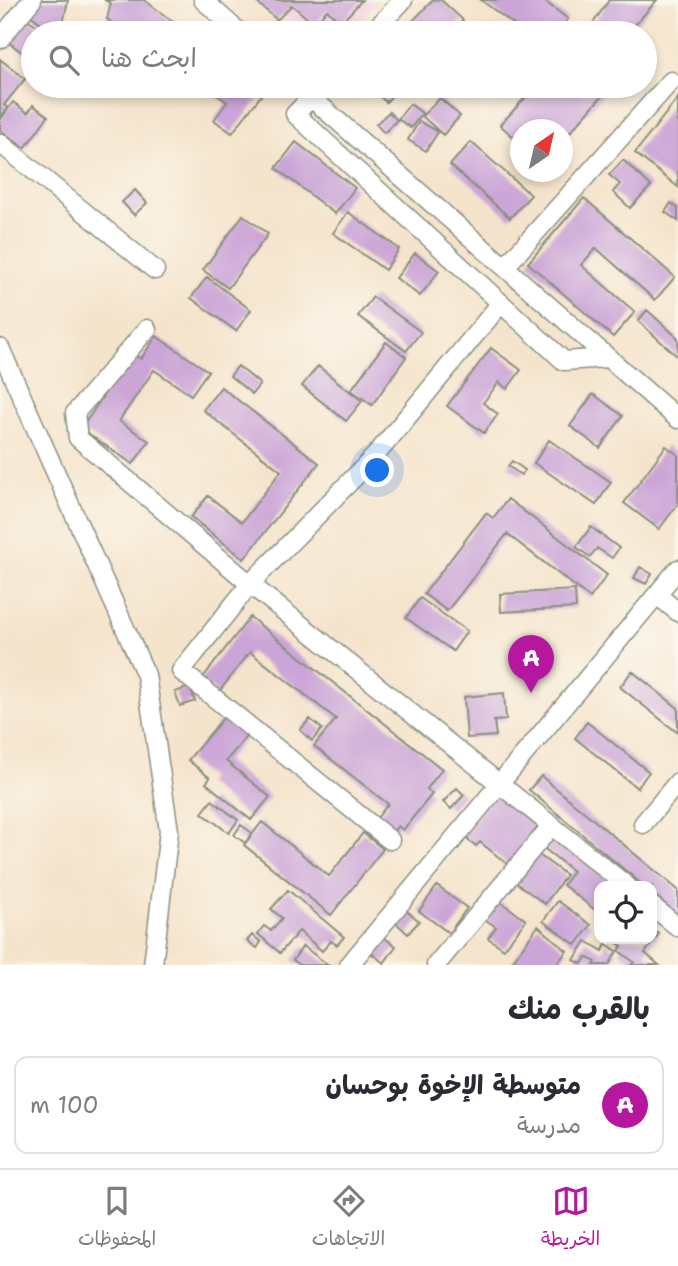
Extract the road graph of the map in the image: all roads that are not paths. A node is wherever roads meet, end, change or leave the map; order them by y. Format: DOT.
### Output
graph roads {
  1 [pos="32,0"];
  2 [pos="202,0"];
  3 [pos="403,0"];
  4 [pos="226,21"];
  5 [pos="383,21"];
  6 [pos="0,39"];
  7 [pos="671,81"];
  8 [pos="657,97"];
  9 [pos="312,98"];
  10 [pos="324,98"];
  11 [pos="656,98"];
  12 [pos="0,143"];
  13 [pos="505,267"];
  14 [pos="155,270"];
  15 [pos="502,303"];
  16 [pos="147,329"];
  17 [pos="0,348"];
  18 [pos="608,358"];
  19 [pos="678,419"];
  20 [pos="678,569"];
  21 [pos="250,584"];
  22 [pos="657,594"];
  23 [pos="678,612"];
  24 [pos="678,782"];
  25 [pos="500,784"];
  26 [pos="643,824"];
  27 [pos="552,825"];
  28 [pos="390,840"];
  29 [pos="622,881"];
  30 [pos="657,910"];
  31 [pos="678,927"];
  32 [pos="153,965"];
  33 [pos="349,965"];
  34 [pos="436,965"];
  1 -- 6 [label="street"];
  2 -- 4 [label="street"];
  3 -- 5 [label="street"];
  7 -- 8 [label="street"];
  9 -- 15 [label="street"];
  10 -- 13 [label="street"];
  11 -- 13 [label="street"];
  12 -- 14 [label="street"];
  13 -- 18 [label="street"];
  15 -- 18 [label="street"];
  15 -- 21 [label="street"];
  16 -- 21 [label="street"];
  17 -- 32 [label="street"];
  18 -- 19 [label="street"];
  20 -- 22 [label="street"];
  21 -- 25 [label="street"];
  21 -- 28 [label="street"];
  22 -- 23 [label="street"];
  22 -- 25 [label="street"];
  24 -- 26 [label="street"];
  25 -- 27 [label="street"];
  25 -- 33 [label="street"];
  27 -- 29 [label="street"];
  27 -- 34 [label="street"];
  30 -- 31 [label="street"];
}
